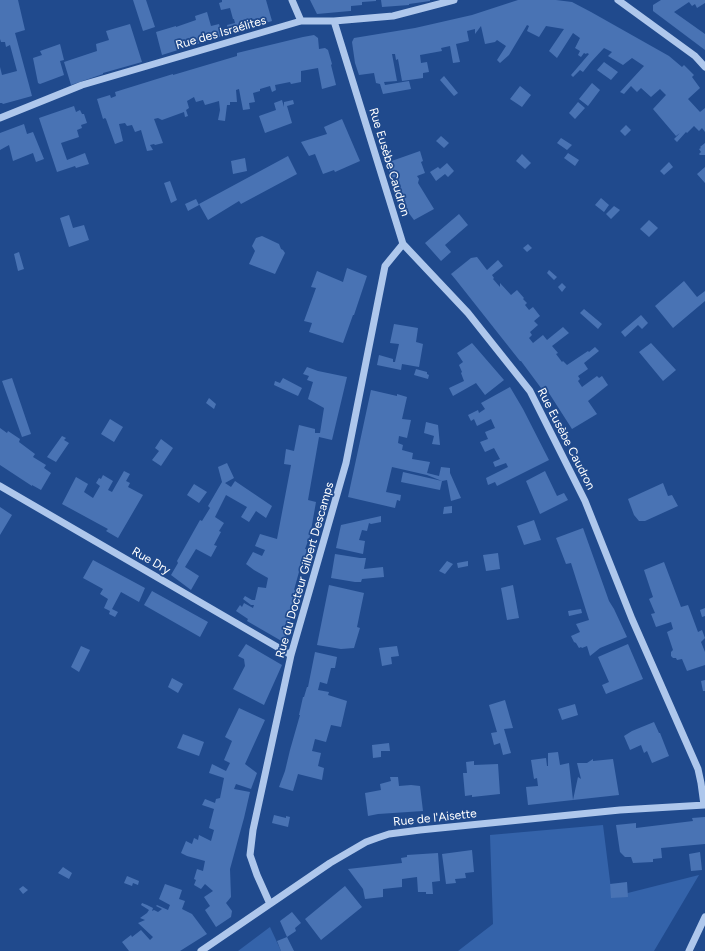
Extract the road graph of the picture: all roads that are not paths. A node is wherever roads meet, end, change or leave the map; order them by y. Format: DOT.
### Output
graph roads {
  1 [pos="292,0"];
  2 [pos="454,0"];
  3 [pos="618,0"];
  4 [pos="334,20"];
  5 [pos="301,21"];
  6 [pos="705,67"];
  7 [pos="0,118"];
  8 [pos="403,244"];
  9 [pos="0,486"];
  10 [pos="292,654"];
  11 [pos="704,805"];
  12 [pos="270,904"];
  13 [pos="705,917"];
  14 [pos="201,951"];
  15 [pos="689,951"];
  1 -- 5 [label="street"];
  2 -- 4 [label="street, Rue des Israélites"];
  3 -- 6 [label="street"];
  4 -- 5 [label="street, Rue des Israélites"];
  4 -- 8 [label="street, Rue Eusèbe Caudron"];
  5 -- 7 [label="street, Rue des Israélites"];
  8 -- 10 [label="street, Rue du Docteur Gilbert Descamps"];
  8 -- 11 [label="street, Rue Eusèbe Caudron"];
  9 -- 10 [label="street, Rue Dry"];
  10 -- 12 [label="street, Rue du Docteur Gilbert Descamps"];
  11 -- 12 [label="street, Rue de l'Aisette"];
  12 -- 14 [label="street, Rue de l'Aisette"];
  13 -- 15 [label="street"];
}
